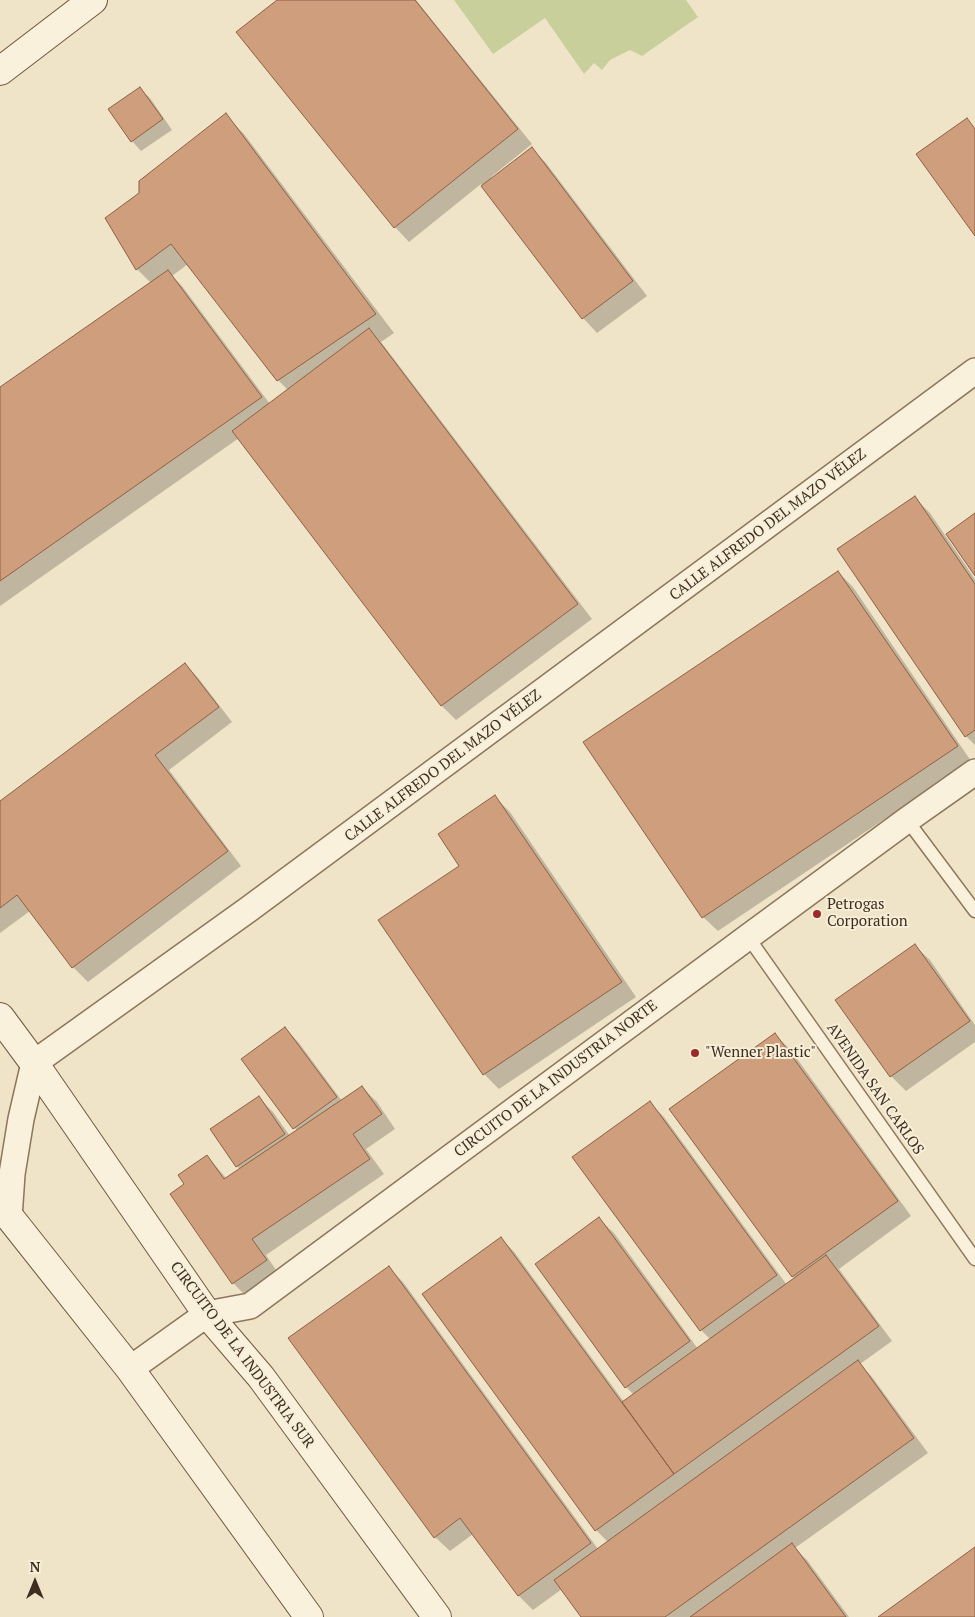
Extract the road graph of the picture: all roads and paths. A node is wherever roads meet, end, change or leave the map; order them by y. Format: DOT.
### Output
graph roads {
  1 [pos="93,0"];
  2 [pos="0,71"];
  3 [pos="975,371"];
  4 [pos="975,772"];
  5 [pos="907,820"];
  6 [pos="975,911"];
  7 [pos="748,937"];
  8 [pos="0,1017"];
  9 [pos="34,1063"];
  10 [pos="4,1212"];
  11 [pos="975,1259"];
  12 [pos="207,1314"];
  13 [pos="130,1369"];
  14 [pos="309,1617"];
  15 [pos="437,1617"];
  1 -- 2 [label="main road"];
  3 -- 9 [label="street, CALLE ALFREDO DEL MAZO VÉLEZ"];
  4 -- 5 [label="street, CIRCUITO DE LA INDUSTRIA NORTE"];
  5 -- 6 [label="lane"];
  5 -- 7 [label="street, CIRCUITO DE LA INDUSTRIA NORTE"];
  7 -- 11 [label="lane, AVENIDA SAN CARLOS"];
  7 -- 12 [label="street, CIRCUITO DE LA INDUSTRIA NORTE"];
  8 -- 9 [label="main road, CIRCUITO DE LA INDUSTRIA SUR"];
  9 -- 10 [label="street"];
  9 -- 12 [label="main road, CIRCUITO DE LA INDUSTRIA SUR"];
  10 -- 13 [label="main road"];
  12 -- 13 [label="street, CIRCUITO DE LA INDUSTRIA NORTE"];
  12 -- 15 [label="main road, CIRCUITO DE LA INDUSTRIA SUR"];
  13 -- 14 [label="main road"];
}
